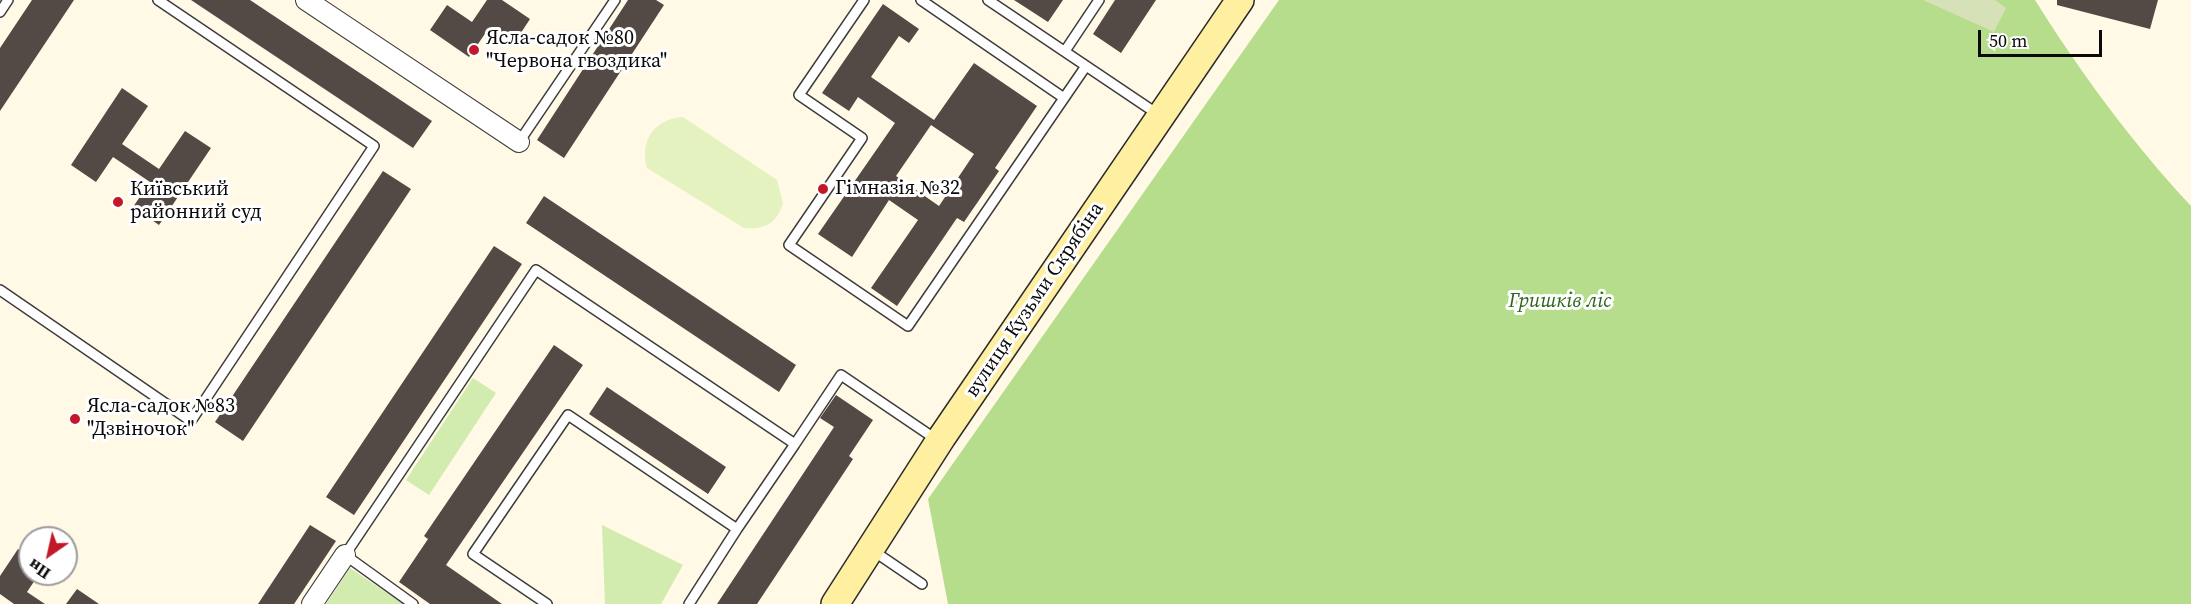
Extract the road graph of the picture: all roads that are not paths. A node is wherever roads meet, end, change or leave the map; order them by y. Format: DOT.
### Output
graph roads {
  1 [pos="8,0"];
  2 [pos="158,0"];
  3 [pos="306,0"];
  4 [pos="615,0"];
  5 [pos="864,0"];
  6 [pos="921,0"];
  7 [pos="988,0"];
  8 [pos="1099,0"];
  9 [pos="1240,0"];
  10 [pos="0,12"];
  11 [pos="1065,51"];
  12 [pos="1086,66"];
  13 [pos="1064,98"];
  14 [pos="1161,116"];
  15 [pos="519,142"];
  16 [pos="0,290"];
  17 [pos="940,441"];
  18 [pos="795,444"];
  19 [pos="737,529"];
  20 [pos="870,549"];
  21 [pos="345,555"];
  22 [pos="922,584"];
  23 [pos="312,604"];
  24 [pos="413,604"];
  25 [pos="548,604"];
  26 [pos="688,604"];
  27 [pos="835,604"];
  1 -- 10 [label="lane"];
  2 -- 16 [label="lane"];
  3 -- 15 [label="street"];
  4 -- 15 [label="lane"];
  5 -- 13 [label="lane"];
  6 -- 13 [label="lane"];
  7 -- 11 [label="lane"];
  8 -- 11 [label="lane"];
  9 -- 14 [label="street, вулиця Кузьми Скрябіна"];
  11 -- 12 [label="lane"];
  12 -- 13 [label="lane"];
  12 -- 14 [label="lane"];
  14 -- 17 [label="street, вулиця Кузьми Скрябіна"];
  17 -- 18 [label="lane"];
  17 -- 20 [label="street, вулиця Кузьми Скрябіна"];
  18 -- 19 [label="lane"];
  18 -- 21 [label="lane"];
  19 -- 25 [label="lane"];
  19 -- 26 [label="lane"];
  20 -- 22 [label="lane"];
  20 -- 27 [label="street, вулиця Кузьми Скрябіна"];
  21 -- 23 [label="street"];
  21 -- 24 [label="lane"];
}
